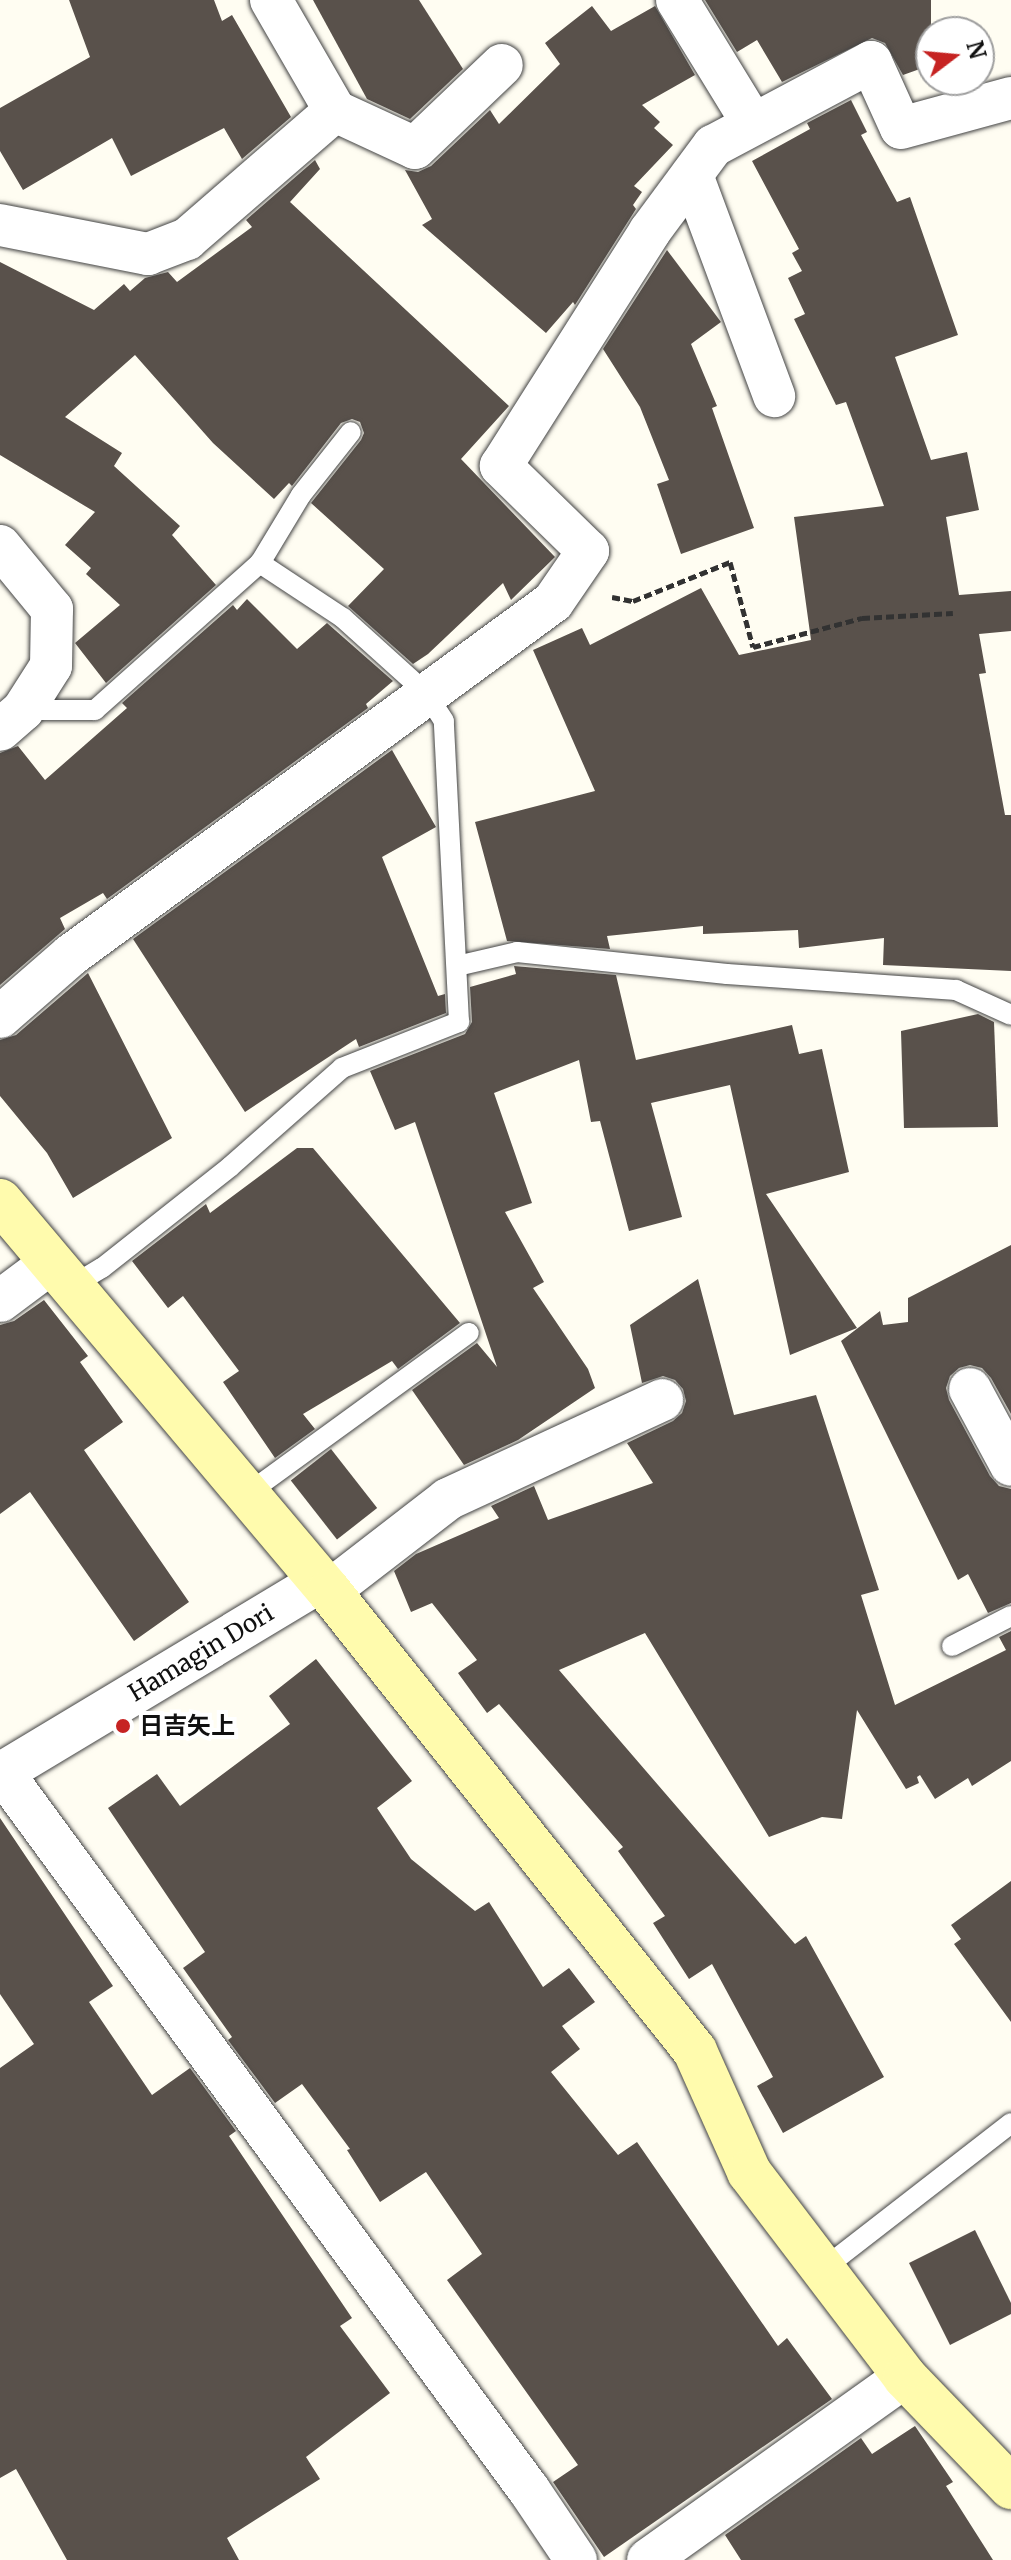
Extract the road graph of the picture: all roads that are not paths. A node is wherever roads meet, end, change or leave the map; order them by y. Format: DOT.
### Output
graph roads {
  1 [pos="271,0"];
  2 [pos="677,0"];
  3 [pos="502,65"];
  4 [pos="1011,98"];
  5 [pos="335,111"];
  6 [pos="753,124"];
  7 [pos="692,175"];
  8 [pos="0,225"];
  9 [pos="774,396"];
  10 [pos="351,432"];
  11 [pos="0,546"];
  12 [pos="260,563"];
  13 [pos="426,693"];
  14 [pos="12,720"];
  15 [pos="457,966"];
  16 [pos="1011,1015"];
  17 [pos="0,1017"];
  18 [pos="0,1201"];
  19 [pos="60,1275"];
  20 [pos="0,1301"];
  21 [pos="469,1333"];
  22 [pos="970,1389"];
  23 [pos="662,1400"];
  24 [pos="1011,1465"];
  25 [pos="247,1494"];
  26 [pos="325,1586"];
  27 [pos="1011,1616"];
  28 [pos="952,1646"];
  29 [pos="2,1774"];
  30 [pos="1011,2123"];
  31 [pos="823,2269"];
  32 [pos="905,2377"];
  33 [pos="1011,2487"];
  34 [pos="576,2560"];
  35 [pos="648,2560"];
  1 -- 5 [label="street"];
  2 -- 6 [label="street"];
  3 -- 5 [label="street"];
  4 -- 6 [label="street"];
  5 -- 8 [label="street"];
  6 -- 7 [label="street"];
  7 -- 9 [label="street"];
  7 -- 13 [label="street"];
  10 -- 12 [label="lane"];
  11 -- 14 [label="street"];
  12 -- 13 [label="lane"];
  12 -- 14 [label="lane"];
  13 -- 15 [label="lane"];
  13 -- 17 [label="street"];
  15 -- 16 [label="lane"];
  15 -- 19 [label="lane"];
  18 -- 19 [label="street"];
  19 -- 20 [label="street"];
  19 -- 25 [label="street"];
  21 -- 25 [label="lane"];
  22 -- 24 [label="street"];
  23 -- 26 [label="street, Hamagin Dori"];
  25 -- 26 [label="street"];
  26 -- 29 [label="street, Hamagin Dori"];
  26 -- 31 [label="street"];
  27 -- 28 [label="lane"];
  29 -- 34 [label="street"];
  30 -- 31 [label="lane"];
  31 -- 32 [label="street"];
  32 -- 33 [label="street"];
  32 -- 35 [label="street"];
}
